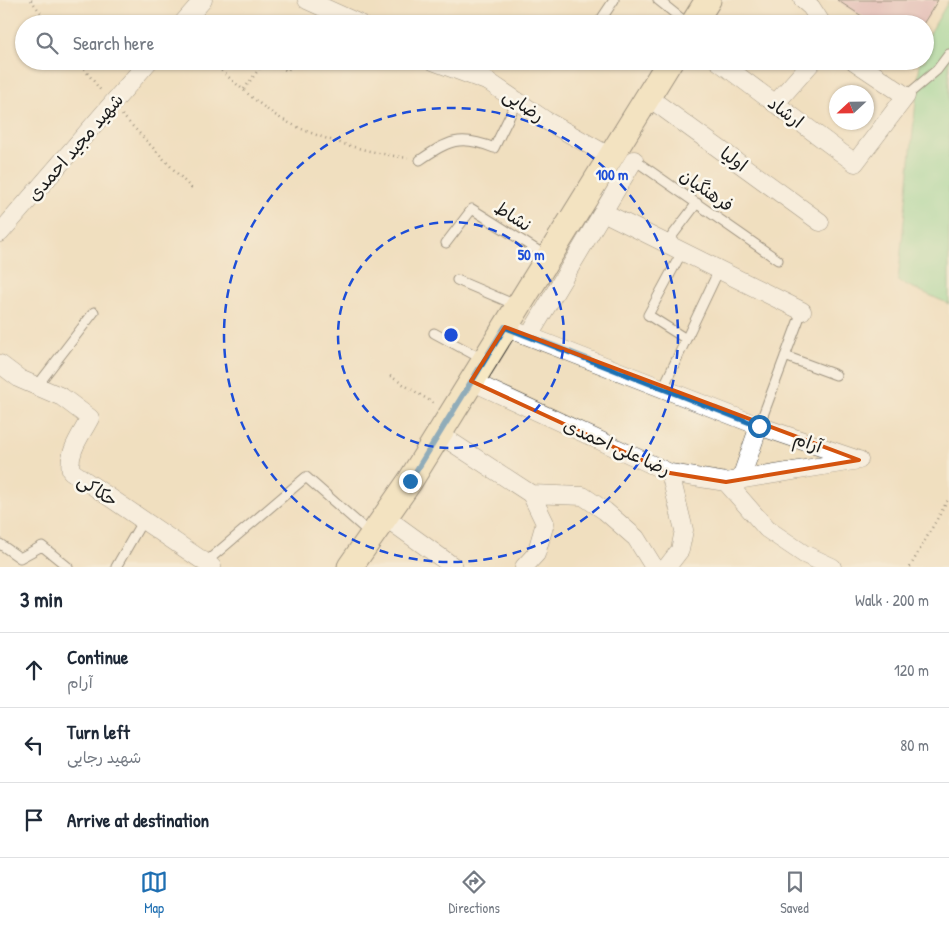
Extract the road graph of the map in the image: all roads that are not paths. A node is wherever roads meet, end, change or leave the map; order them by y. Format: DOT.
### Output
graph roads {
  1 [pos="202,0"];
  2 [pos="307,0"];
  3 [pos="614,0"];
  4 [pos="658,0"];
  5 [pos="708,0"];
  6 [pos="803,0"];
  7 [pos="190,15"];
  8 [pos="340,15"];
  9 [pos="604,15"];
  10 [pos="677,15"];
  11 [pos="699,15"];
  12 [pos="816,15"];
  13 [pos="949,54"];
  14 [pos="141,70"];
  15 [pos="457,70"];
  16 [pos="664,70"];
  17 [pos="730,70"];
  18 [pos="805,70"];
  19 [pos="867,70"];
  20 [pos="906,96"];
  21 [pos="648,97"];
  22 [pos="517,101"];
  23 [pos="775,104"];
  24 [pos="621,155"];
  25 [pos="420,160"];
  26 [pos="697,203"];
  27 [pos="603,212"];
  28 [pos="820,222"];
  29 [pos="0,233"];
  30 [pos="446,243"];
  31 [pos="666,244"];
  32 [pos="682,252"];
  33 [pos="549,257"];
  34 [pos="778,260"];
  35 [pos="719,270"];
  36 [pos="457,280"];
  37 [pos="802,311"];
  38 [pos="94,312"];
  39 [pos="512,316"];
  40 [pos="434,333"];
  41 [pos="529,336"];
  42 [pos="686,339"];
  43 [pos="785,356"];
  44 [pos="485,360"];
  45 [pos="0,364"];
  46 [pos="836,375"];
  47 [pos="472,381"];
  48 [pos="37,386"];
  49 [pos="663,388"];
  50 [pos="445,424"];
  51 [pos="759,426"];
  52 [pos="859,460"];
  53 [pos="670,473"];
  54 [pos="733,482"];
  55 [pos="531,494"];
  56 [pos="143,520"];
  57 [pos="378,526"];
  58 [pos="0,544"];
  59 [pos="209,565"];
  60 [pos="68,567"];
  61 [pos="116,567"];
  62 [pos="350,567"];
  63 [pos="454,567"];
  64 [pos="524,567"];
  65 [pos="654,567"];
  66 [pos="667,567"];
  67 [pos="832,567"];
  1 -- 7 [label="street"];
  2 -- 8 [label="street"];
  3 -- 9 [label="lane"];
  4 -- 10 [label="lane"];
  5 -- 11 [label="main road"];
  6 -- 12 [label="street"];
  13 -- 20 [label="lane"];
  14 -- 29 [label="street, شهید مجید احمدی"];
  15 -- 22 [label="street, رضایی"];
  16 -- 21 [label="main road"];
  17 -- 23 [label="street, ارشاد"];
  18 -- 23 [label="street"];
  19 -- 20 [label="street"];
  20 -- 23 [label="street, ارشاد"];
  21 -- 24 [label="main road"];
  21 -- 28 [label="street, اولیا"];
  22 -- 24 [label="street, رضایی"];
  22 -- 25 [label="lane"];
  24 -- 26 [label="lane, فرهنگیان"];
  24 -- 27 [label="street"];
  24 -- 33 [label="main road"];
  26 -- 31 [label="lane"];
  26 -- 34 [label="lane, فرهنگیان"];
  27 -- 31 [label="street"];
  27 -- 41 [label="street"];
  30 -- 33 [label="lane, نشاط"];
  31 -- 32 [label="street"];
  32 -- 35 [label="street"];
  32 -- 42 [label="lane"];
  33 -- 39 [label="main road"];
  35 -- 37 [label="street"];
  35 -- 42 [label="lane"];
  36 -- 39 [label="lane"];
  37 -- 43 [label="lane"];
  38 -- 48 [label="lane"];
  39 -- 41 [label="street, آرام"];
  39 -- 44 [label="main road"];
  40 -- 44 [label="lane"];
  41 -- 49 [label="street, آرام"];
  42 -- 49 [label="lane"];
  43 -- 46 [label="lane"];
  43 -- 51 [label="lane"];
  44 -- 47 [label="main road"];
  45 -- 48 [label="street, حکاکی"];
  47 -- 50 [label="main road"];
  47 -- 53 [label="street, رضا علی احمدی"];
  48 -- 56 [label="street, حکاکی"];
  49 -- 51 [label="street, آرام"];
  50 -- 55 [label="street"];
  50 -- 57 [label="main road"];
  51 -- 52 [label="street, آرام"];
  51 -- 54 [label="street"];
  52 -- 54 [label="street, رضا علی احمدی"];
  53 -- 54 [label="street, رضا علی احمدی"];
  53 -- 66 [label="street"];
  54 -- 67 [label="street"];
  55 -- 64 [label="street"];
  55 -- 65 [label="street"];
  56 -- 59 [label="street, حکاکی"];
  56 -- 61 [label="lane"];
  57 -- 59 [label="lane"];
  57 -- 62 [label="main road"];
  57 -- 63 [label="street"];
  58 -- 60 [label="lane"];
}
